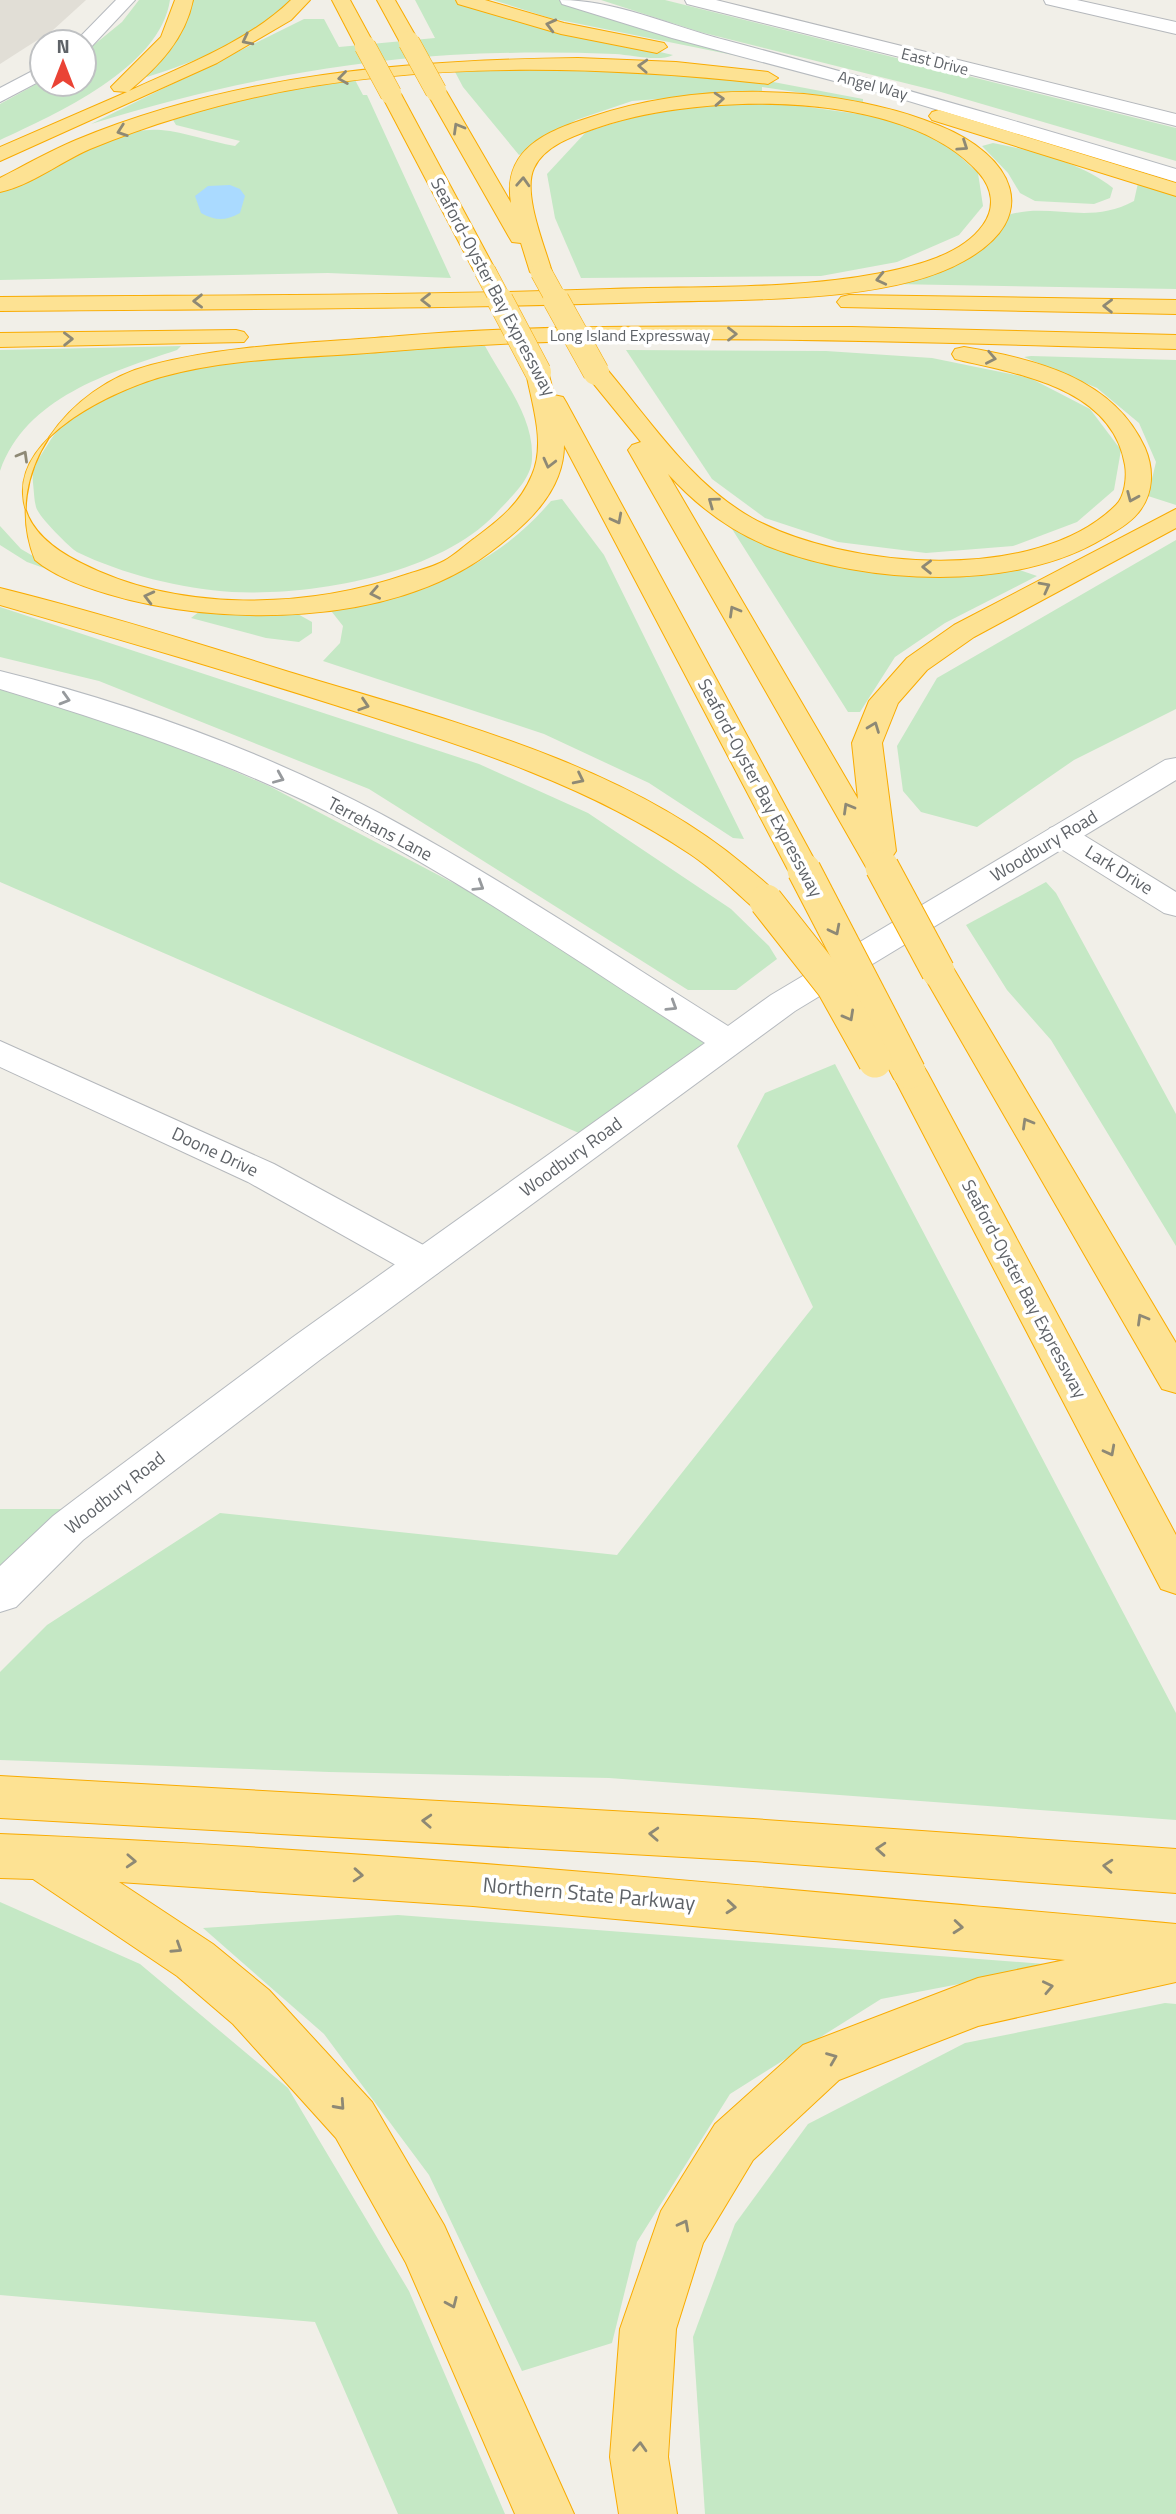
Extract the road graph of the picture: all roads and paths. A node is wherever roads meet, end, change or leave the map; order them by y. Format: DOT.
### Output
graph roads {
  1 [pos="126,0"];
  2 [pos="184,0"];
  3 [pos="301,0"];
  4 [pos="341,0"];
  5 [pos="386,0"];
  6 [pos="465,0"];
  7 [pos="569,0"];
  8 [pos="1053,0"];
  9 [pos="1123,0"];
  10 [pos="708,1"];
  11 [pos="1103,11"];
  12 [pos="1176,28"];
  13 [pos="98,29"];
  14 [pos="28,80"];
  15 [pos="0,96"];
  16 [pos="904,105"];
  17 [pos="1176,120"];
  18 [pos="0,153"];
  19 [pos="1176,176"];
  20 [pos="0,186"];
  21 [pos="1176,190"];
  22 [pos="541,272"];
  23 [pos="494,300"];
  24 [pos="0,304"];
  25 [pos="1176,307"];
  26 [pos="852,334"];
  27 [pos="492,335"];
  28 [pos="0,340"];
  29 [pos="1176,342"];
  30 [pos="538,372"];
  31 [pos="596,372"];
  32 [pos="1176,517"];
  33 [pos="0,572"];
  34 [pos="0,596"];
  35 [pos="184,647"];
  36 [pos="0,680"];
  37 [pos="1176,767"];
  38 [pos="1061,835"];
  39 [pos="882,867"];
  40 [pos="1176,906"];
  41 [pos="729,1042"];
  42 [pos="0,1053"];
  43 [pos="899,1079"];
  44 [pos="424,1264"];
  45 [pos="1176,1378"];
  46 [pos="1176,1576"];
  47 [pos="0,1594"];
  48 [pos="0,1797"];
  49 [pos="19,1856"];
  50 [pos="1176,1871"];
  51 [pos="1176,1947"];
  52 [pos="1176,1959"];
  53 [pos="545,2514"];
  54 [pos="648,2514"];
  1 -- 13 [label="main road"];
  2 -- 18 [label="highway"];
  3 -- 18 [label="highway, one-way"];
  4 -- 30 [label="highway, Seaford-Oyster Bay Expressway, bridge"];
  22 -- 5 [label="highway, one-way, bridge"];
  16 -- 6 [label="highway, one-way"];
  7 -- 19 [label="main road, Angel Way"];
  8 -- 11 [label="main road"];
  9 -- 11 [label="main road"];
  10 -- 17 [label="main road, East Drive"];
  11 -- 12 [label="main road"];
  14 -- 15 [label="main road"];
  16 -- 20 [label="highway, one-way"];
  16 -- 21 [label="highway"];
  22 -- 23 [label="highway, one-way"];
  22 -- 31 [label="highway, bridge"];
  23 -- 24 [label="highway, Long Island Expressway, one-way"];
  25 -- 23 [label="highway, Long Island Expressway, one-way"];
  27 -- 26 [label="highway, Long Island Expressway, one-way"];
  26 -- 29 [label="highway, Long Island Expressway"];
  26 -- 31 [label="highway, one-way"];
  28 -- 27 [label="highway, Long Island Expressway, one-way"];
  30 -- 27 [label="highway, one-way"];
  30 -- 43 [label="highway, Seaford-Oyster Bay Expressway, one-way, bridge"];
  39 -- 31 [label="highway, one-way"];
  39 -- 32 [label="highway, one-way"];
  33 -- 35 [label="highway"];
  34 -- 35 [label="highway"];
  35 -- 43 [label="highway, one-way, bridge"];
  36 -- 41 [label="main road, Terrehans Lane, one-way"];
  37 -- 38 [label="main road, Woodbury Road"];
  38 -- 40 [label="main road, Lark Drive"];
  38 -- 41 [label="main road, Woodbury Road"];
  45 -- 39 [label="highway, one-way, bridge"];
  41 -- 44 [label="main road, Woodbury Road"];
  42 -- 44 [label="main road, Doone Drive"];
  43 -- 46 [label="highway, Seaford-Oyster Bay Expressway, one-way"];
  44 -- 47 [label="main road, Woodbury Road"];
  50 -- 48 [label="highway, one-way"];
  49 -- 51 [label="highway, Northern State Parkway, one-way"];
  49 -- 53 [label="highway, one-way"];
  54 -- 52 [label="highway, one-way"];
}
